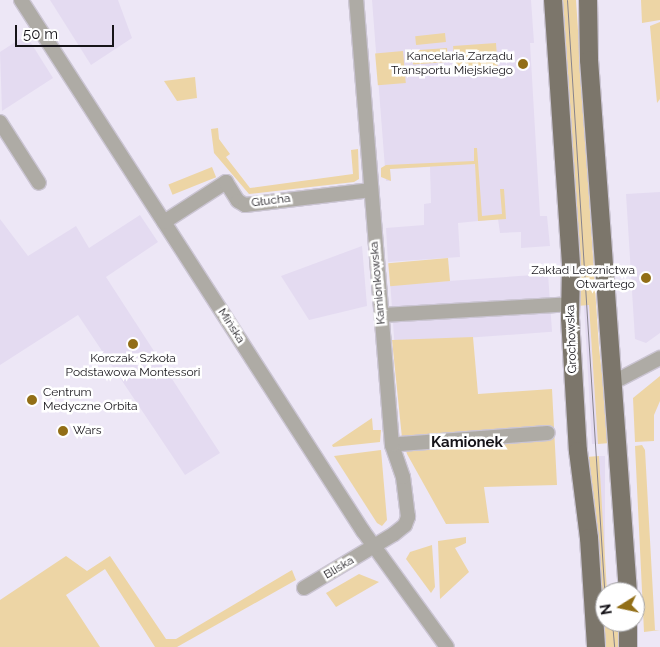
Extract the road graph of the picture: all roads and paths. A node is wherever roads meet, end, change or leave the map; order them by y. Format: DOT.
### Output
graph roads {
  1 [pos="21,0"];
  2 [pos="356,0"];
  3 [pos="552,0"];
  4 [pos="588,0"];
  5 [pos="0,122"];
  6 [pos="39,184"];
  7 [pos="370,190"];
  8 [pos="164,222"];
  9 [pos="570,304"];
  10 [pos="381,315"];
  11 [pos="660,358"];
  12 [pos="612,383"];
  13 [pos="548,433"];
  14 [pos="400,444"];
  15 [pos="374,547"];
  16 [pos="627,582"];
  17 [pos="304,588"];
  18 [pos="628,632"];
  19 [pos="447,647"];
  20 [pos="596,647"];
  21 [pos="628,647"];
  1 -- 8 [label="street, Mińska"];
  2 -- 7 [label="street, Kamionkowska"];
  3 -- 9 [label="main road, Grochowska"];
  4 -- 12 [label="main road"];
  5 -- 6 [label="street"];
  7 -- 8 [label="street, Głucha"];
  7 -- 10 [label="street, Kamionkowska"];
  8 -- 15 [label="street, Mińska"];
  9 -- 10 [label="street"];
  9 -- 20 [label="main road, Grochowska"];
  10 -- 15 [label="street, Kamionkowska"];
  11 -- 12 [label="street"];
  12 -- 16 [label="main road"];
  13 -- 14 [label="street"];
  15 -- 17 [label="street, Bliska"];
  15 -- 19 [label="street, Mińska"];
  18 -- 21 [label="main road"];
}
